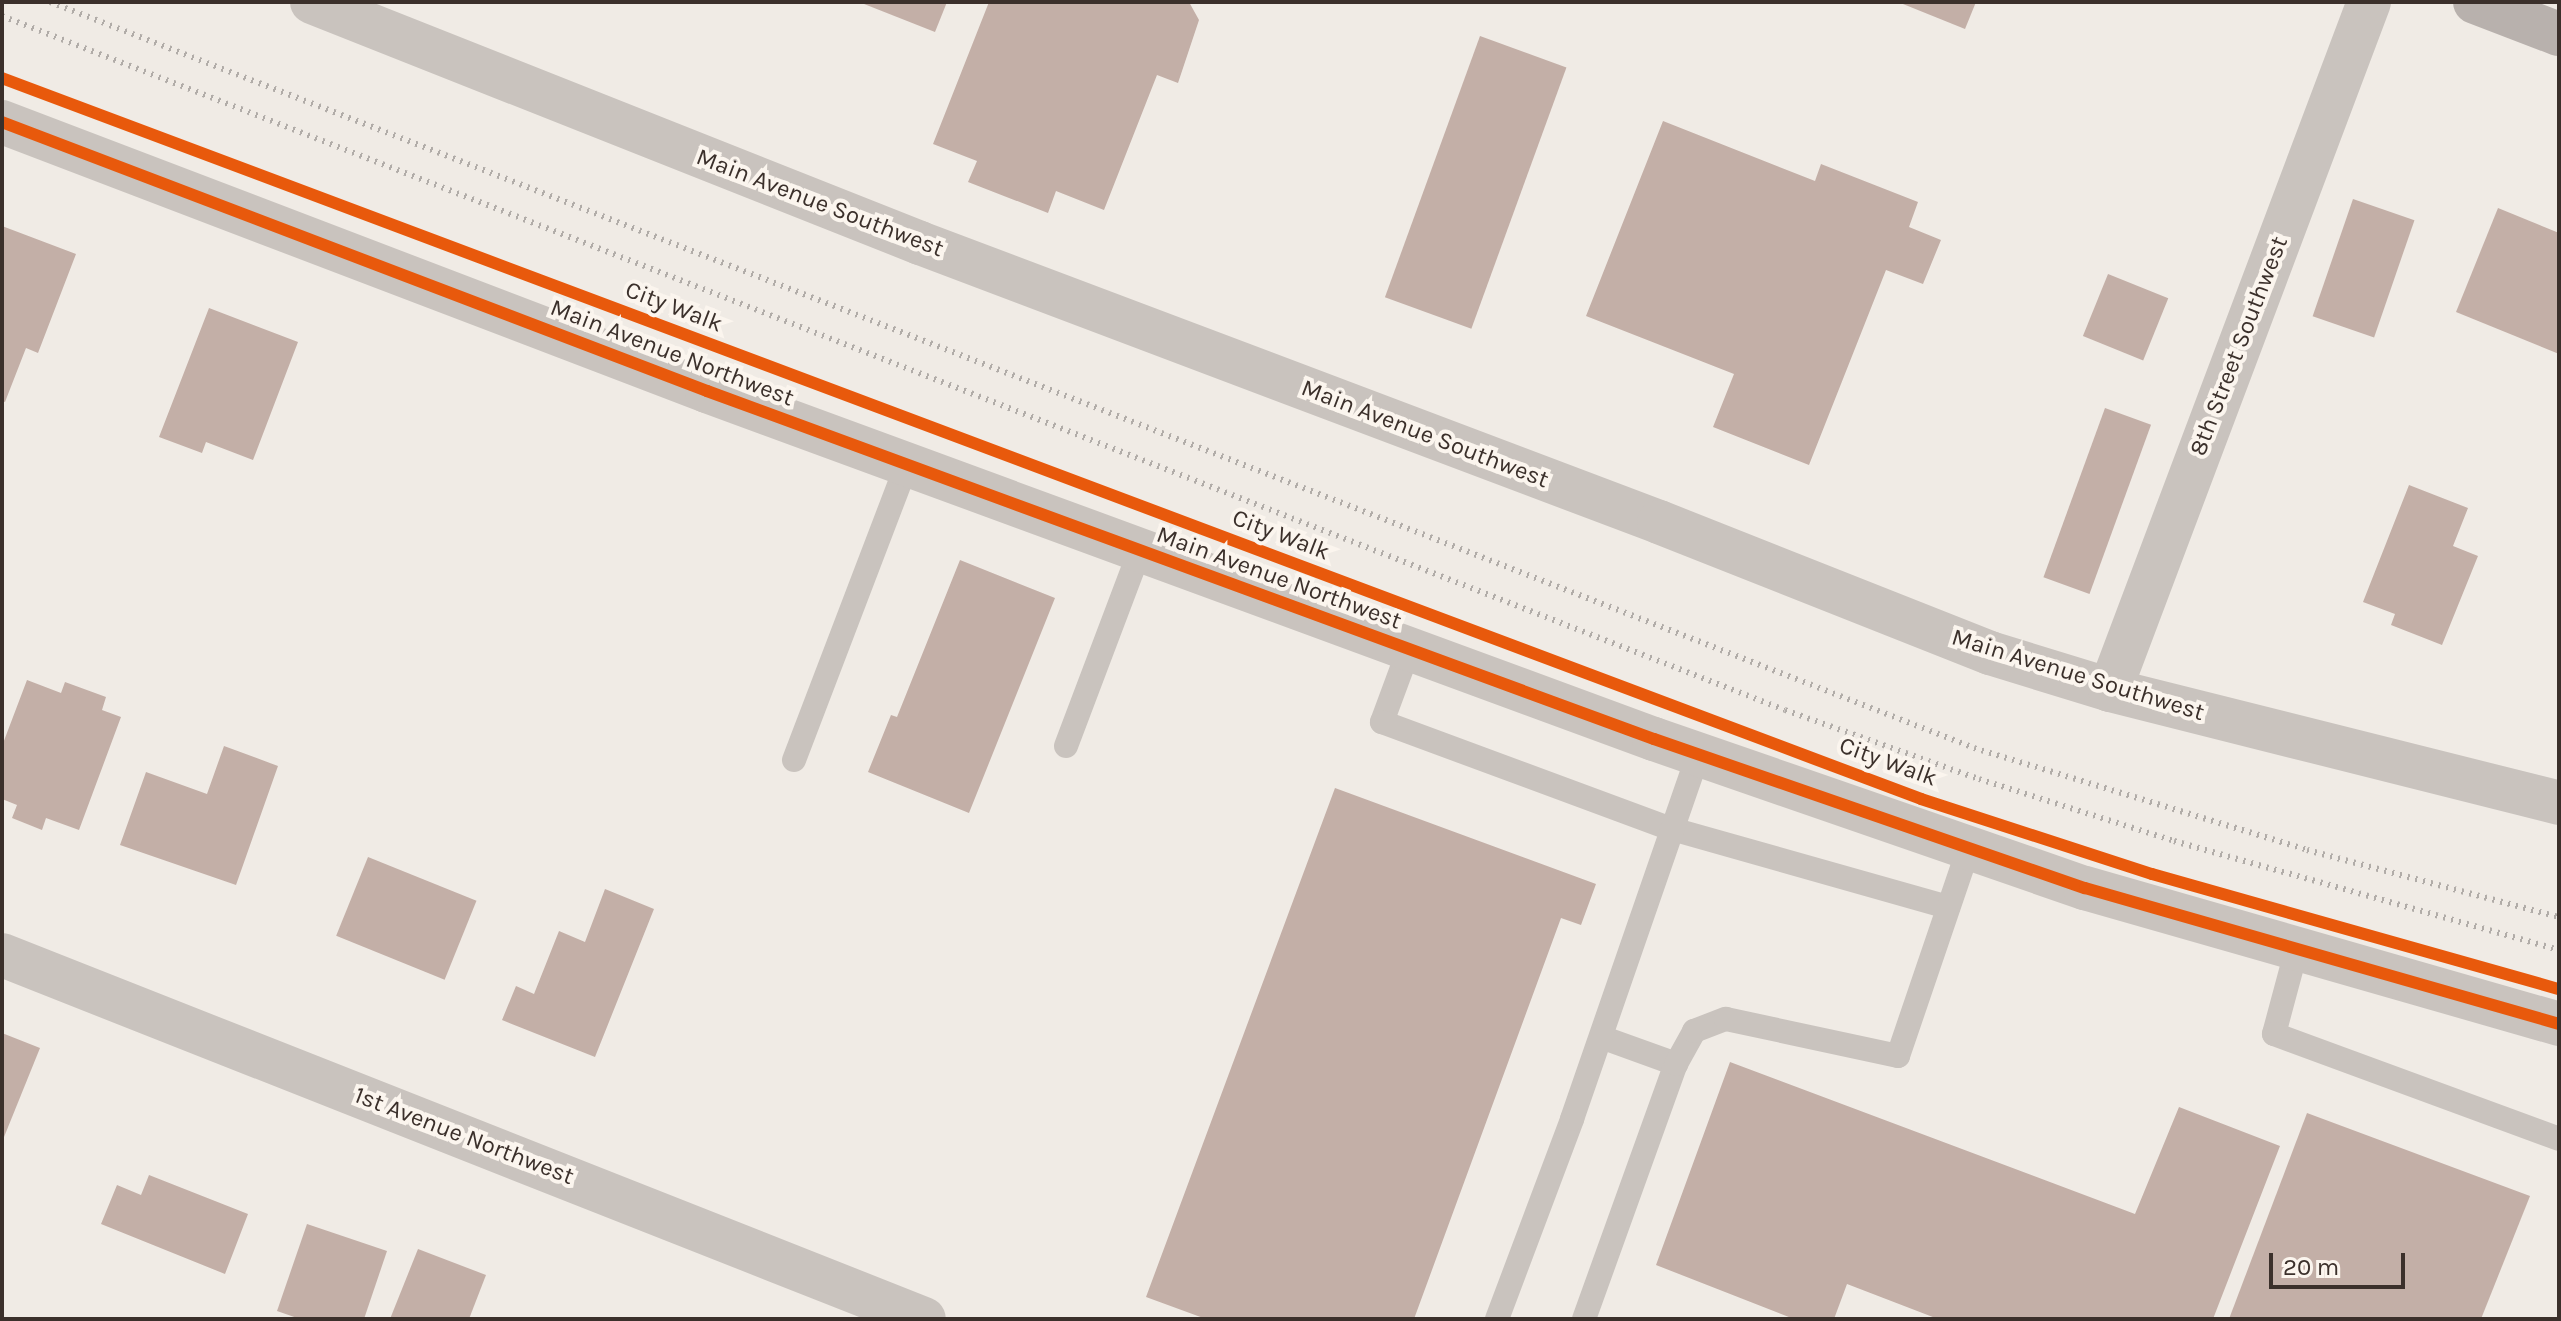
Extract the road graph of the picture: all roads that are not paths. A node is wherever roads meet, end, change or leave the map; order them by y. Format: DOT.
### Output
graph roads {
  1 [pos="312,2"];
  2 [pos="2369,2"];
  3 [pos="2475,2"];
  4 [pos="2559,34"];
  5 [pos="2,122"];
  6 [pos="907,464"];
  7 [pos="1140,550"];
  8 [pos="1409,649"];
  9 [pos="2110,690"];
  10 [pos="1066,746"];
  11 [pos="1698,755"];
  12 [pos="794,760"];
  13 [pos="2559,803"];
  14 [pos="1672,829"];
  15 [pos="1969,848"];
  16 [pos="1948,907"];
  17 [pos="2297,948"];
  18 [pos="2,955"];
  19 [pos="2559,1024"];
  20 [pos="1601,1037"];
  21 [pos="1676,1064"];
  22 [pos="2559,1139"];
  23 [pos="866,1307"];
  24 [pos="924,1319"];
  25 [pos="1497,1319"];
  26 [pos="1584,1319"];
  1 -- 9 [label="street, Main Avenue Southwest"];
  2 -- 9 [label="street, 8th Street Southwest"];
  3 -- 4 [label="main road"];
  5 -- 6 [label="street, Main Avenue Northwest"];
  6 -- 7 [label="street, Main Avenue Northwest"];
  6 -- 12 [label="lane"];
  7 -- 8 [label="street, Main Avenue Northwest"];
  7 -- 10 [label="lane"];
  8 -- 11 [label="street, Main Avenue Northwest"];
  8 -- 14 [label="lane"];
  9 -- 13 [label="street, Main Avenue Southwest"];
  11 -- 14 [label="lane"];
  11 -- 15 [label="street, Main Avenue Northwest"];
  14 -- 16 [label="lane"];
  14 -- 20 [label="lane"];
  15 -- 16 [label="lane"];
  15 -- 17 [label="street, Main Avenue Northwest"];
  16 -- 21 [label="lane"];
  17 -- 19 [label="street, Main Avenue Northwest"];
  17 -- 22 [label="lane"];
  18 -- 23 [label="street, 1st Avenue Northwest"];
  20 -- 21 [label="lane"];
  20 -- 25 [label="lane"];
  21 -- 26 [label="lane"];
  23 -- 24 [label="street, 1st Avenue Northwest"];
}
